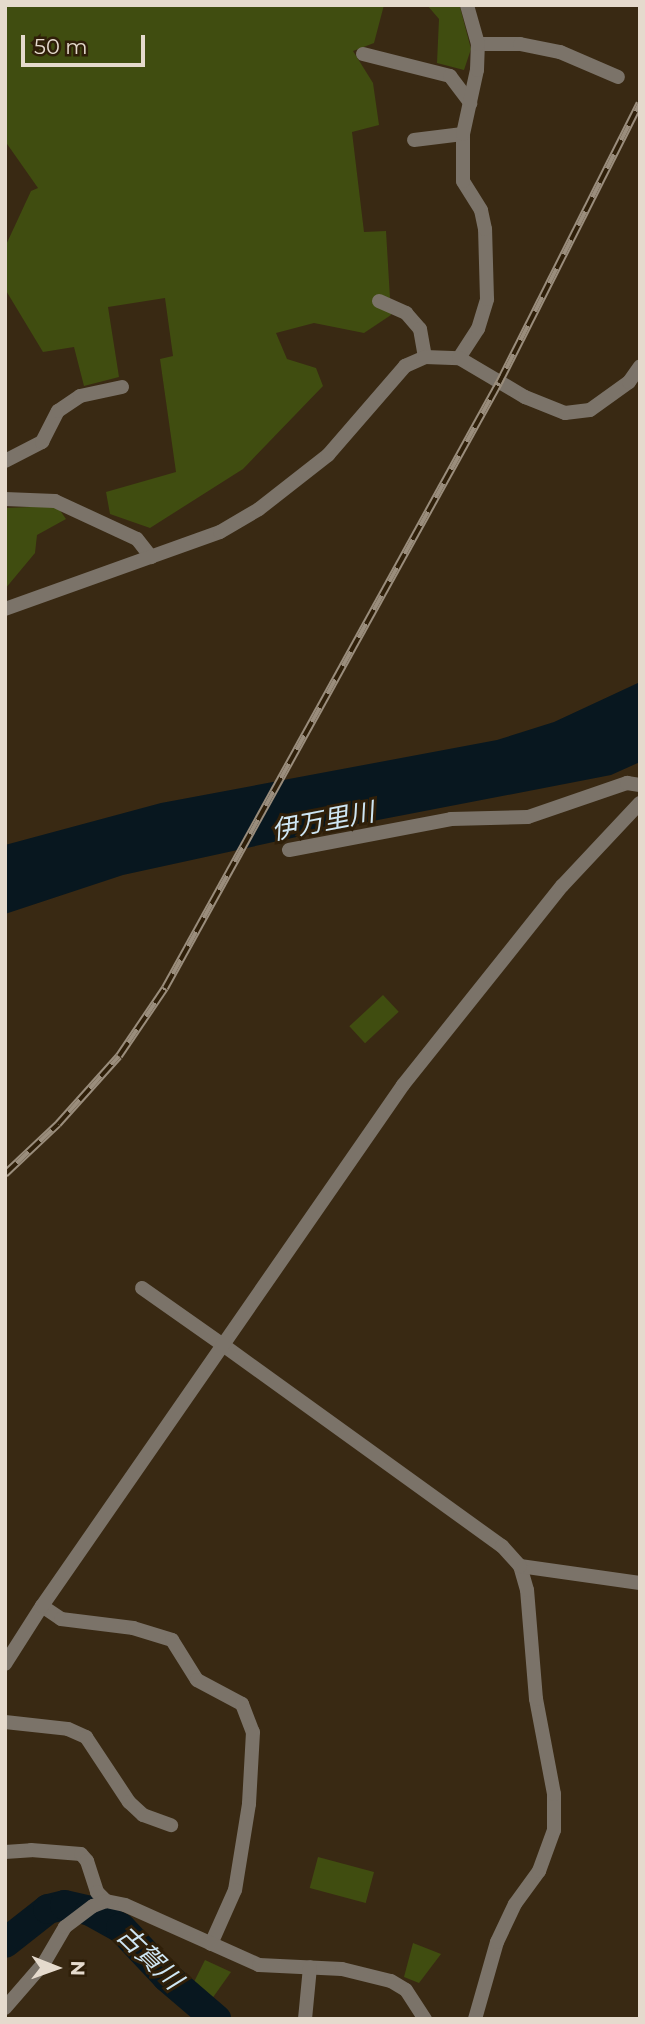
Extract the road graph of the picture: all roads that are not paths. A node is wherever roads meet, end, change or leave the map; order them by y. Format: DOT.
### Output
graph roads {
  1 [pos="467,5"];
  2 [pos="478,44"];
  3 [pos="363,54"];
  4 [pos="618,77"];
  5 [pos="470,103"];
  6 [pos="463,134"];
  7 [pos="414,140"];
  8 [pos="379,301"];
  9 [pos="425,357"];
  10 [pos="459,358"];
  11 [pos="640,366"];
  12 [pos="634,385"];
  13 [pos="122,387"];
  14 [pos="5,461"];
  15 [pos="5,499"];
  16 [pos="150,557"];
  17 [pos="5,609"];
  18 [pos="640,785"];
  19 [pos="640,803"];
  20 [pos="289,850"];
  21 [pos="142,1288"];
  22 [pos="223,1345"];
  23 [pos="520,1566"];
  24 [pos="640,1583"];
  25 [pos="42,1606"];
  26 [pos="5,1664"];
  27 [pos="5,1722"];
  28 [pos="171,1825"];
  29 [pos="5,1852"];
  30 [pos="100,1904"];
  31 [pos="212,1944"];
  32 [pos="310,1967"];
  33 [pos="5,2008"];
  34 [pos="305,2019"];
  35 [pos="425,2019"];
  36 [pos="475,2019"];
  1 -- 2 [label="street"];
  2 -- 4 [label="street"];
  2 -- 5 [label="street"];
  3 -- 5 [label="street"];
  5 -- 6 [label="street"];
  6 -- 7 [label="street"];
  6 -- 10 [label="street"];
  8 -- 9 [label="street"];
  9 -- 10 [label="street"];
  9 -- 16 [label="street"];
  10 -- 12 [label="street"];
  11 -- 12 [label="street"];
  13 -- 14 [label="street"];
  15 -- 16 [label="street"];
  16 -- 17 [label="street"];
  18 -- 20 [label="street"];
  19 -- 22 [label="street"];
  21 -- 22 [label="street"];
  22 -- 23 [label="street"];
  22 -- 25 [label="street"];
  23 -- 24 [label="street"];
  23 -- 36 [label="street"];
  25 -- 26 [label="street"];
  25 -- 31 [label="street"];
  27 -- 28 [label="street"];
  29 -- 30 [label="street"];
  30 -- 31 [label="street"];
  30 -- 33 [label="street"];
  31 -- 32 [label="street"];
  32 -- 34 [label="street"];
  32 -- 35 [label="street"];
}
